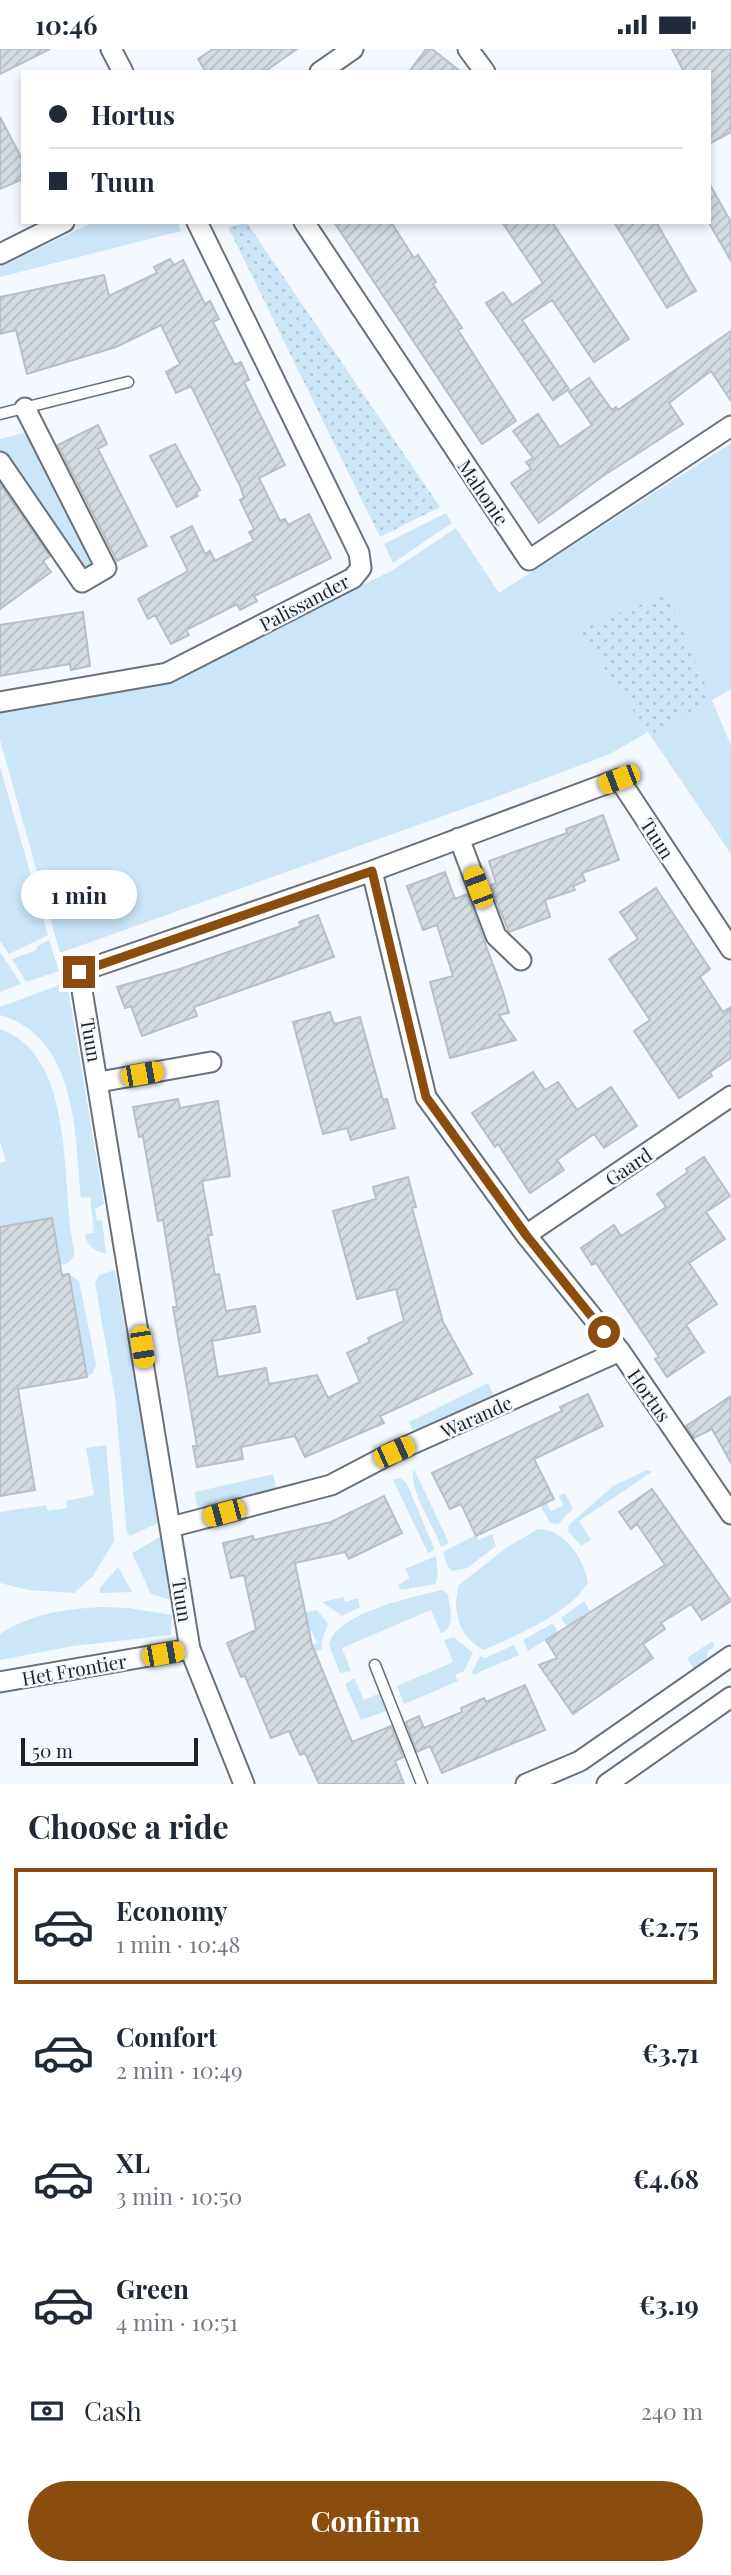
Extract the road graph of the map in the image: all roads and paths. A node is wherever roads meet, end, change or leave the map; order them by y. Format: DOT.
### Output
graph roads {
  1 [pos="111,49"];
  2 [pos="354,49"];
  3 [pos="468,49"];
  4 [pos="122,70"];
  5 [pos="323,70"];
  6 [pos="484,70"];
  7 [pos="60,224"];
  8 [pos="198,224"];
  9 [pos="305,224"];
  10 [pos="0,254"];
  11 [pos="128,381"];
  12 [pos="25,408"];
  13 [pos="0,414"];
  14 [pos="731,426"];
  15 [pos="0,462"];
  16 [pos="0,702"];
  17 [pos="459,838"];
  18 [pos="372,871"];
  19 [pos="731,949"];
  20 [pos="521,960"];
  21 [pos="211,1062"];
  22 [pos="99,1081"];
  23 [pos="731,1096"];
  24 [pos="526,1235"];
  25 [pos="620,1351"];
  26 [pos="731,1514"];
  27 [pos="171,1527"];
  28 [pos="190,1649"];
  29 [pos="731,1656"];
  30 [pos="375,1665"];
  31 [pos="0,1682"];
  32 [pos="731,1697"];
  33 [pos="244,1784"];
  34 [pos="422,1784"];
  35 [pos="526,1784"];
  36 [pos="607,1784"];
  1 -- 4 [label="street"];
  2 -- 5 [label="street"];
  3 -- 6 [label="street"];
  7 -- 10 [label="street"];
  8 -- 16 [label="street, Palissander"];
  9 -- 14 [label="street, Mahonie"];
  11 -- 12 [label="lane"];
  12 -- 13 [label="lane"];
  12 -- 15 [label="street"];
  17 -- 18 [label="street, Tuun"];
  17 -- 19 [label="street, Tuun"];
  17 -- 20 [label="street"];
  18 -- 22 [label="street, Tuun"];
  18 -- 24 [label="street, Hortus"];
  21 -- 22 [label="street"];
  22 -- 27 [label="street, Tuun"];
  23 -- 24 [label="street, Gaard"];
  24 -- 25 [label="street, Hortus"];
  25 -- 26 [label="street, Hortus"];
  25 -- 27 [label="street, Warande"];
  27 -- 28 [label="street, Tuun"];
  28 -- 31 [label="street, Het Frontier"];
  28 -- 33 [label="street, Tuun"];
  29 -- 35 [label="street"];
  30 -- 34 [label="lane"];
  32 -- 36 [label="street"];
}
